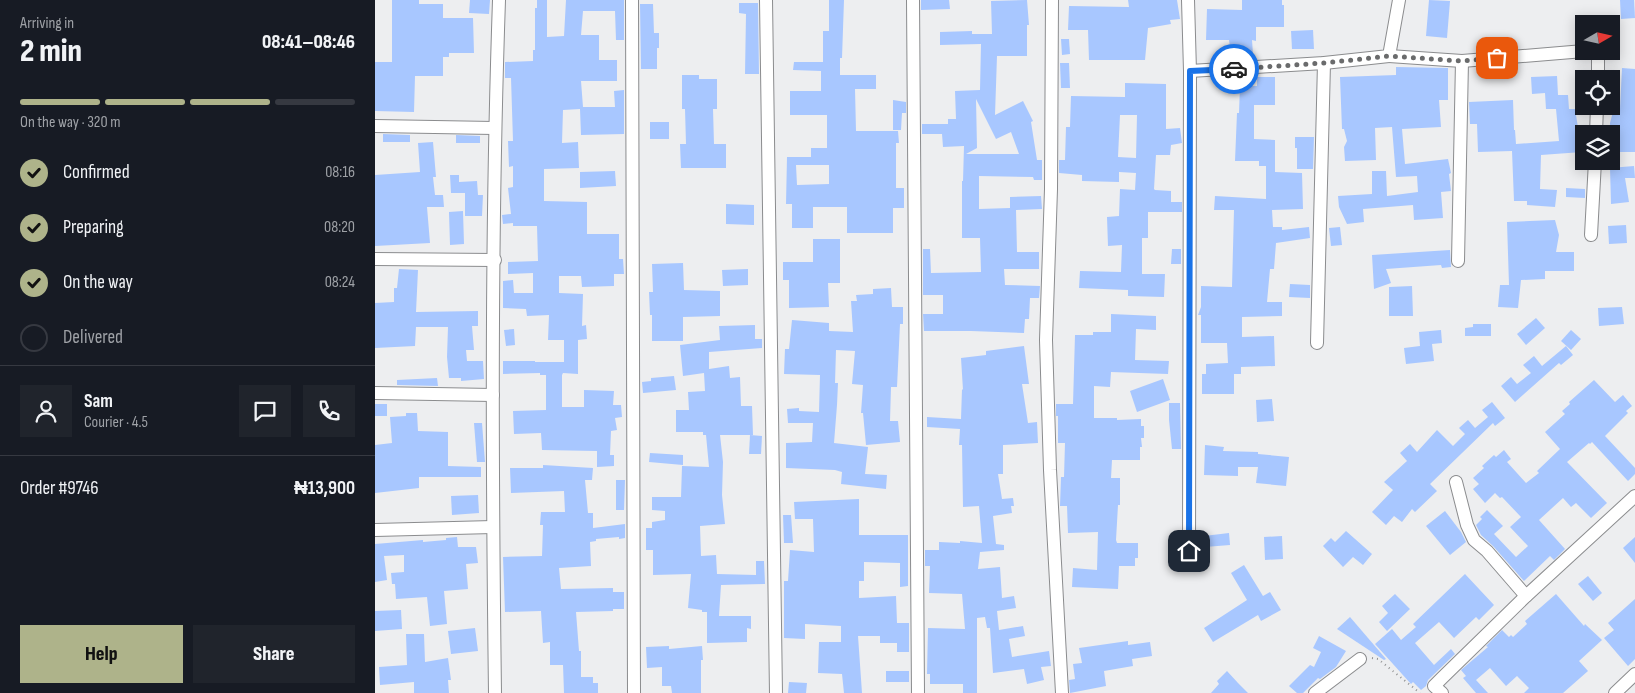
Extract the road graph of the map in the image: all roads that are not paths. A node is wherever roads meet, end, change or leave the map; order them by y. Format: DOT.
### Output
graph roads {
  1 [pos="499,0"];
  2 [pos="632,0"];
  3 [pos="766,0"];
  4 [pos="913,0"];
  5 [pos="1052,0"];
  6 [pos="1188,0"];
  7 [pos="1399,0"];
  8 [pos="1575,52"];
  9 [pos="1389,56"];
  10 [pos="1462,61"];
  11 [pos="1324,63"];
  12 [pos="1190,71"];
  13 [pos="375,126"];
  14 [pos="494,128"];
  15 [pos="1595,170"];
  16 [pos="1591,235"];
  17 [pos="375,259"];
  18 [pos="495,260"];
  19 [pos="1459,261"];
  20 [pos="1317,343"];
  21 [pos="375,393"];
  22 [pos="493,395"];
  23 [pos="1456,482"];
  24 [pos="1635,496"];
  25 [pos="493,527"];
  26 [pos="375,530"];
  27 [pos="1189,551"];
  28 [pos="1526,596"];
  29 [pos="1360,659"];
  30 [pos="1635,674"];
  31 [pos="1434,691"];
  32 [pos="495,693"];
  33 [pos="634,693"];
  34 [pos="776,693"];
  35 [pos="918,693"];
  36 [pos="1062,693"];
  37 [pos="1315,693"];
  38 [pos="1615,693"];
  1 -- 14 [label="street"];
  2 -- 33 [label="street"];
  3 -- 34 [label="street"];
  4 -- 35 [label="street"];
  5 -- 36 [label="street"];
  6 -- 12 [label="street"];
  7 -- 9 [label="street"];
  8 -- 10 [label="street"];
  9 -- 10 [label="street"];
  9 -- 11 [label="street"];
  10 -- 19 [label="street"];
  11 -- 12 [label="street"];
  11 -- 20 [label="street"];
  12 -- 27 [label="street"];
  13 -- 14 [label="street"];
  14 -- 18 [label="street"];
  15 -- 16 [label="street"];
  17 -- 18 [label="street"];
  18 -- 22 [label="street"];
  21 -- 22 [label="street"];
  22 -- 25 [label="street"];
  23 -- 28 [label="street"];
  24 -- 28 [label="street"];
  25 -- 26 [label="street"];
  25 -- 32 [label="street"];
  28 -- 31 [label="street"];
  29 -- 37 [label="street"];
  30 -- 38 [label="street"];
}
